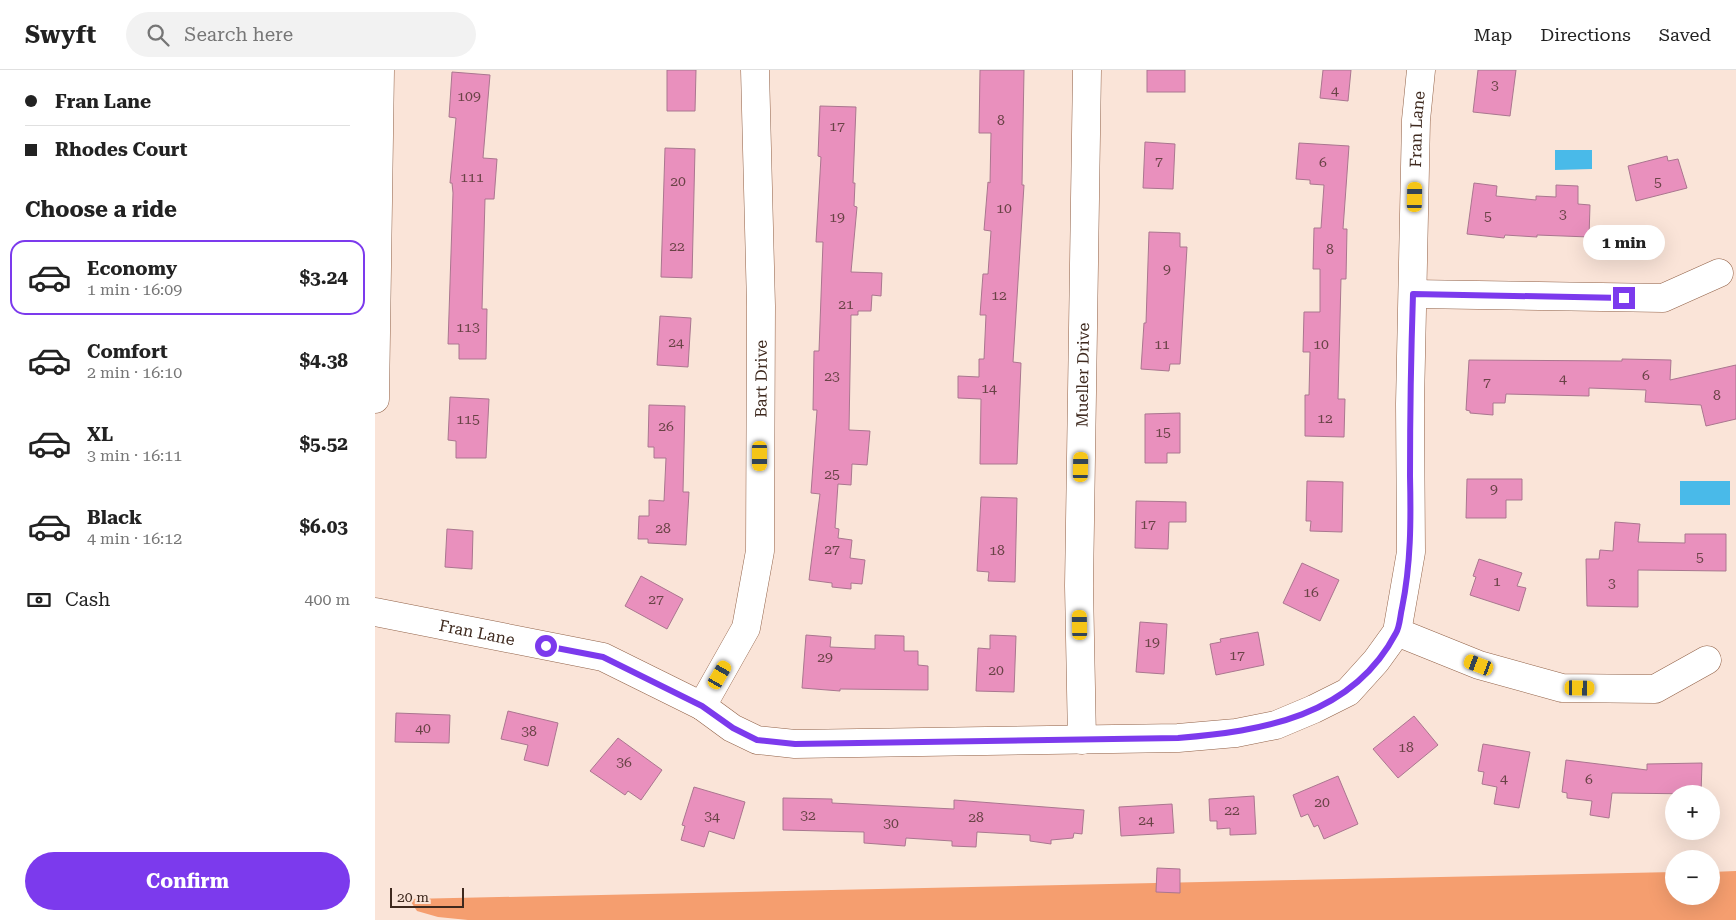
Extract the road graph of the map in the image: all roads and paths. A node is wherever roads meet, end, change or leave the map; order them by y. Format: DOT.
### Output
graph roads {
  1 [pos="380,70"];
  2 [pos="755,70"];
  3 [pos="1087,70"];
  4 [pos="1421,70"];
  5 [pos="1719,274"];
  6 [pos="1413,294"];
  7 [pos="375,399"];
  8 [pos="375,612"];
  9 [pos="1397,632"];
  10 [pos="1707,660"];
  11 [pos="702,706"];
  12 [pos="1082,740"];
  1 -- 7 [label="street"];
  2 -- 11 [label="street, Bart Drive"];
  3 -- 12 [label="street, Mueller Drive"];
  4 -- 6 [label="street, Fran Lane"];
  5 -- 6 [label="street"];
  6 -- 9 [label="street, Fran Lane"];
  8 -- 11 [label="street, Fran Lane"];
  9 -- 10 [label="street"];
  9 -- 12 [label="street, Fran Lane"];
  11 -- 12 [label="street, Fran Lane"];
}
